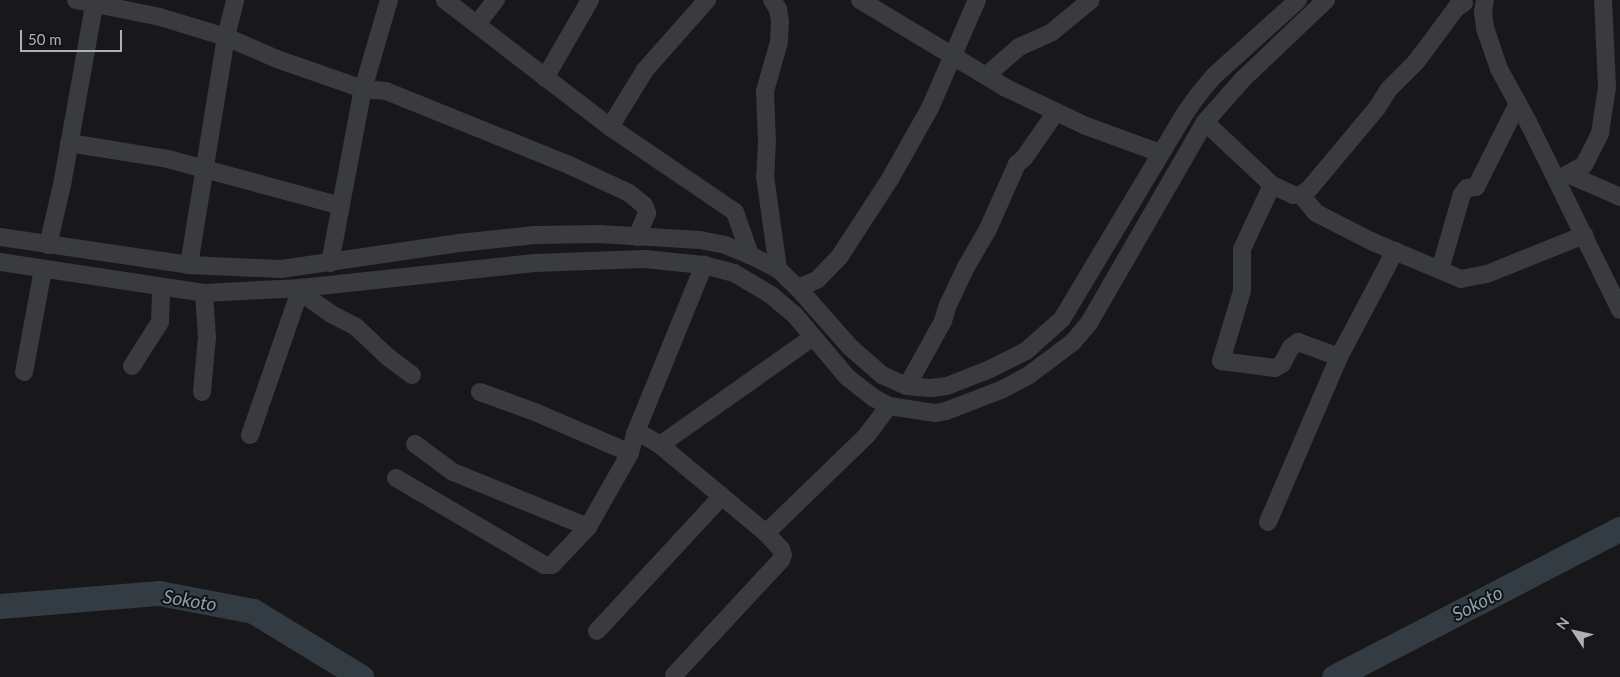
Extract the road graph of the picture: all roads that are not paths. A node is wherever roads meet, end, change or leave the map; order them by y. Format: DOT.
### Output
graph roads {
  1 [pos="76,0"];
  2 [pos="235,0"];
  3 [pos="390,0"];
  4 [pos="445,0"];
  5 [pos="496,0"];
  6 [pos="590,0"];
  7 [pos="707,0"];
  8 [pos="772,0"];
  9 [pos="860,0"];
  10 [pos="977,0"];
  11 [pos="1091,0"];
  12 [pos="1298,0"];
  13 [pos="1326,0"];
  14 [pos="1603,0"];
  15 [pos="95,2"];
  16 [pos="1462,2"];
  17 [pos="1485,3"];
  18 [pos="477,24"];
  19 [pos="226,37"];
  20 [pos="953,54"];
  21 [pos="988,76"];
  22 [pos="545,78"];
  23 [pos="363,90"];
  24 [pos="1518,103"];
  25 [pos="1056,112"];
  26 [pos="1205,122"];
  27 [pos="610,128"];
  28 [pos="69,143"];
  29 [pos="1160,153"];
  30 [pos="204,170"];
  31 [pos="1563,178"];
  32 [pos="1272,185"];
  33 [pos="1301,195"];
  34 [pos="1620,197"];
  35 [pos="341,206"];
  36 [pos="1584,235"];
  37 [pos="0,237"];
  38 [pos="637,237"];
  39 [pos="48,245"];
  40 [pos="1394,251"];
  41 [pos="750,254"];
  42 [pos="0,262"];
  43 [pos="330,262"];
  44 [pos="189,265"];
  45 [pos="704,265"];
  46 [pos="43,269"];
  47 [pos="778,270"];
  48 [pos="1440,270"];
  49 [pos="161,287"];
  50 [pos="798,288"];
  51 [pos="300,290"];
  52 [pos="204,293"];
  53 [pos="1620,310"];
  54 [pos="813,337"];
  55 [pos="1340,355"];
  56 [pos="132,366"];
  57 [pos="24,372"];
  58 [pos="412,375"];
  59 [pos="907,386"];
  60 [pos="932,388"];
  61 [pos="202,392"];
  62 [pos="480,392"];
  63 [pos="889,406"];
  64 [pos="925,412"];
  65 [pos="635,434"];
  66 [pos="250,435"];
  67 [pos="415,444"];
  68 [pos="660,445"];
  69 [pos="630,453"];
  70 [pos="396,478"];
  71 [pos="722,496"];
  72 [pos="1268,522"];
  73 [pos="588,527"];
  74 [pos="766,533"];
  75 [pos="597,631"];
  76 [pos="674,675"];
  1 -- 15 [label="street"];
  2 -- 19 [label="street"];
  3 -- 23 [label="street"];
  4 -- 18 [label="street"];
  5 -- 18 [label="street"];
  6 -- 22 [label="street"];
  7 -- 27 [label="street"];
  8 -- 47 [label="street"];
  9 -- 20 [label="street"];
  10 -- 20 [label="street"];
  11 -- 21 [label="street"];
  12 -- 29 [label="street"];
  13 -- 26 [label="street"];
  14 -- 31 [label="street"];
  15 -- 19 [label="street"];
  15 -- 28 [label="street"];
  16 -- 17 [label="street"];
  16 -- 33 [label="street"];
  17 -- 24 [label="street"];
  18 -- 22 [label="street"];
  19 -- 23 [label="street"];
  19 -- 30 [label="street"];
  20 -- 21 [label="street"];
  20 -- 50 [label="street"];
  21 -- 25 [label="street"];
  22 -- 27 [label="street"];
  23 -- 35 [label="street"];
  23 -- 38 [label="street"];
  24 -- 31 [label="street"];
  24 -- 48 [label="street"];
  25 -- 29 [label="street"];
  25 -- 59 [label="street"];
  26 -- 32 [label="street"];
  26 -- 64 [label="street"];
  27 -- 41 [label="street"];
  28 -- 30 [label="street"];
  28 -- 39 [label="street"];
  29 -- 60 [label="street"];
  30 -- 35 [label="street"];
  30 -- 44 [label="street"];
  31 -- 34 [label="street"];
  31 -- 36 [label="street"];
  32 -- 33 [label="street"];
  32 -- 55 [label="street"];
  33 -- 40 [label="street"];
  35 -- 43 [label="street"];
  36 -- 48 [label="street"];
  36 -- 53 [label="street"];
  37 -- 39 [label="street"];
  38 -- 41 [label="street"];
  38 -- 43 [label="street"];
  39 -- 44 [label="street"];
  40 -- 48 [label="street"];
  40 -- 55 [label="street"];
  41 -- 47 [label="street"];
  42 -- 46 [label="street"];
  43 -- 44 [label="street"];
  45 -- 51 [label="street"];
  45 -- 54 [label="street"];
  45 -- 65 [label="street"];
  46 -- 49 [label="street"];
  46 -- 57 [label="street"];
  47 -- 50 [label="street"];
  49 -- 52 [label="street"];
  49 -- 56 [label="street"];
  50 -- 59 [label="street"];
  51 -- 52 [label="street"];
  51 -- 58 [label="street"];
  51 -- 66 [label="street"];
  52 -- 61 [label="street"];
  54 -- 63 [label="street"];
  54 -- 68 [label="street"];
  55 -- 72 [label="street"];
  59 -- 60 [label="street"];
  60 -- 64 [label="street"];
  62 -- 69 [label="street"];
  63 -- 64 [label="street"];
  63 -- 74 [label="street"];
  65 -- 68 [label="street"];
  65 -- 69 [label="street"];
  67 -- 73 [label="street"];
  68 -- 71 [label="street"];
  69 -- 73 [label="street"];
  70 -- 73 [label="street"];
  71 -- 74 [label="street"];
  71 -- 75 [label="street"];
  74 -- 76 [label="street"];
}
